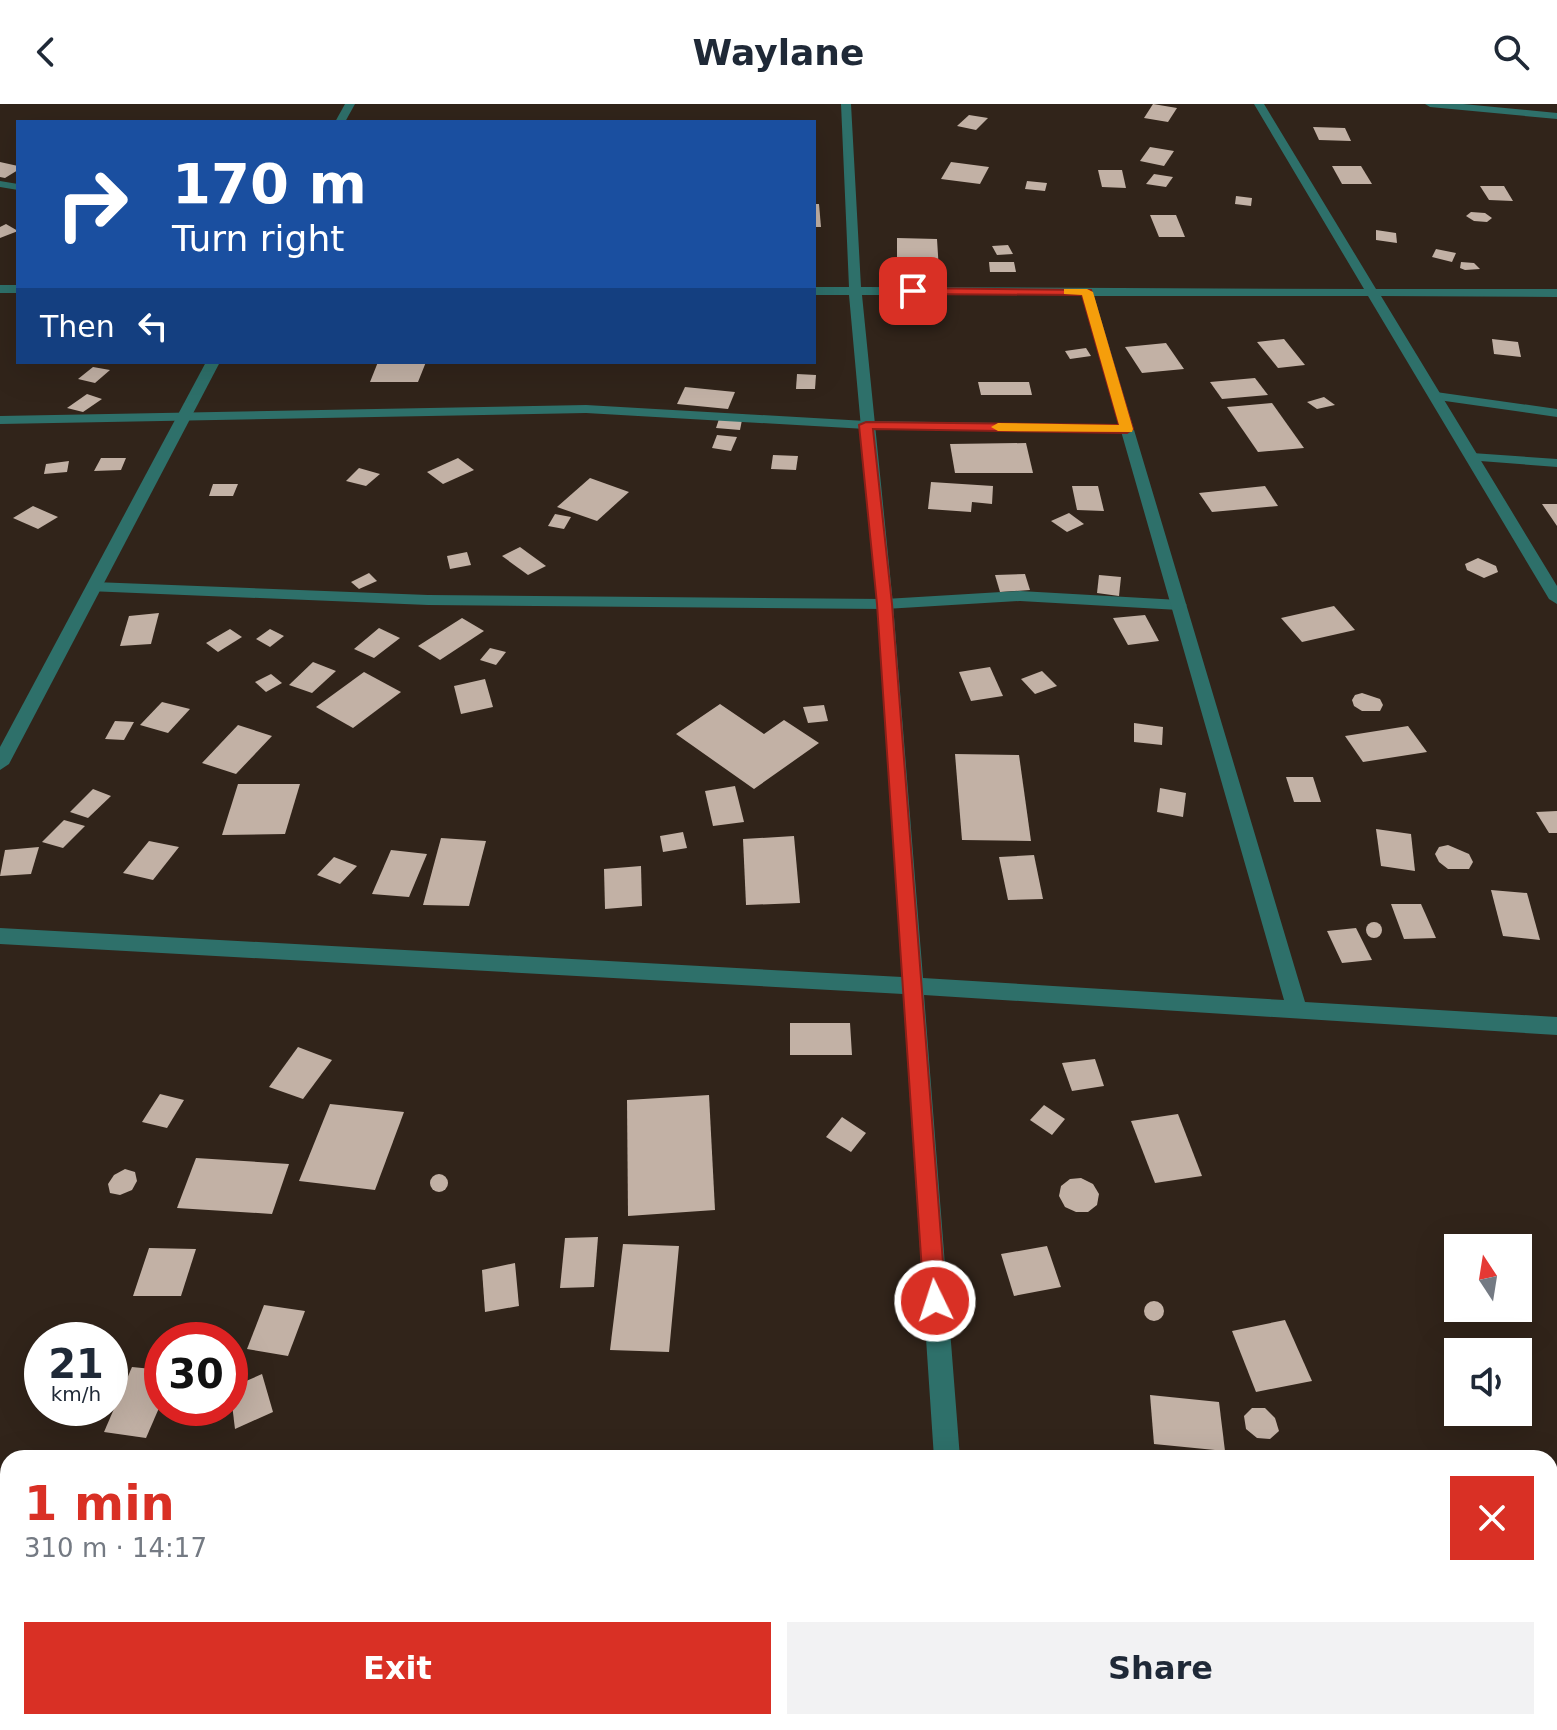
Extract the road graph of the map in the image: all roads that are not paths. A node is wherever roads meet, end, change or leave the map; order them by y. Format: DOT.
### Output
graph roads {
  1 [pos="846,104"];
  2 [pos="1259,104"];
  3 [pos="1430,104"];
  4 [pos="1557,116"];
  5 [pos="816,291"];
  6 [pos="855,291"];
  7 [pos="1087,292"];
  8 [pos="1374,293"];
  9 [pos="1557,293"];
  10 [pos="212,364"];
  11 [pos="1436,396"];
  12 [pos="1557,413"];
  13 [pos="184,416"];
  14 [pos="0,420"];
  15 [pos="866,425"];
  16 [pos="1127,429"];
  17 [pos="1472,457"];
  18 [pos="1557,463"];
  19 [pos="94,587"];
  20 [pos="1557,599"];
  21 [pos="885,604"];
  22 [pos="1179,605"];
  23 [pos="0,764"];
  24 [pos="0,936"];
  25 [pos="911,986"];
  26 [pos="1297,1010"];
  27 [pos="1557,1026"];
  28 [pos="946,1450"];
  1 -- 6 [label="street"];
  2 -- 8 [label="street"];
  3 -- 4 [label="street"];
  5 -- 6 [label="street"];
  6 -- 7 [label="street"];
  6 -- 15 [label="street"];
  7 -- 8 [label="street"];
  7 -- 16 [label="street"];
  8 -- 9 [label="street"];
  8 -- 11 [label="street"];
  10 -- 13 [label="street"];
  11 -- 12 [label="street"];
  11 -- 17 [label="street"];
  13 -- 14 [label="street"];
  13 -- 15 [label="street"];
  13 -- 19 [label="street"];
  15 -- 16 [label="street"];
  15 -- 21 [label="street"];
  16 -- 22 [label="street"];
  17 -- 18 [label="street"];
  17 -- 20 [label="street"];
  19 -- 21 [label="street"];
  19 -- 23 [label="street"];
  21 -- 22 [label="street"];
  21 -- 25 [label="street"];
  22 -- 26 [label="street"];
  24 -- 25 [label="street"];
  25 -- 26 [label="street"];
  25 -- 28 [label="street"];
  26 -- 27 [label="street"];
}
